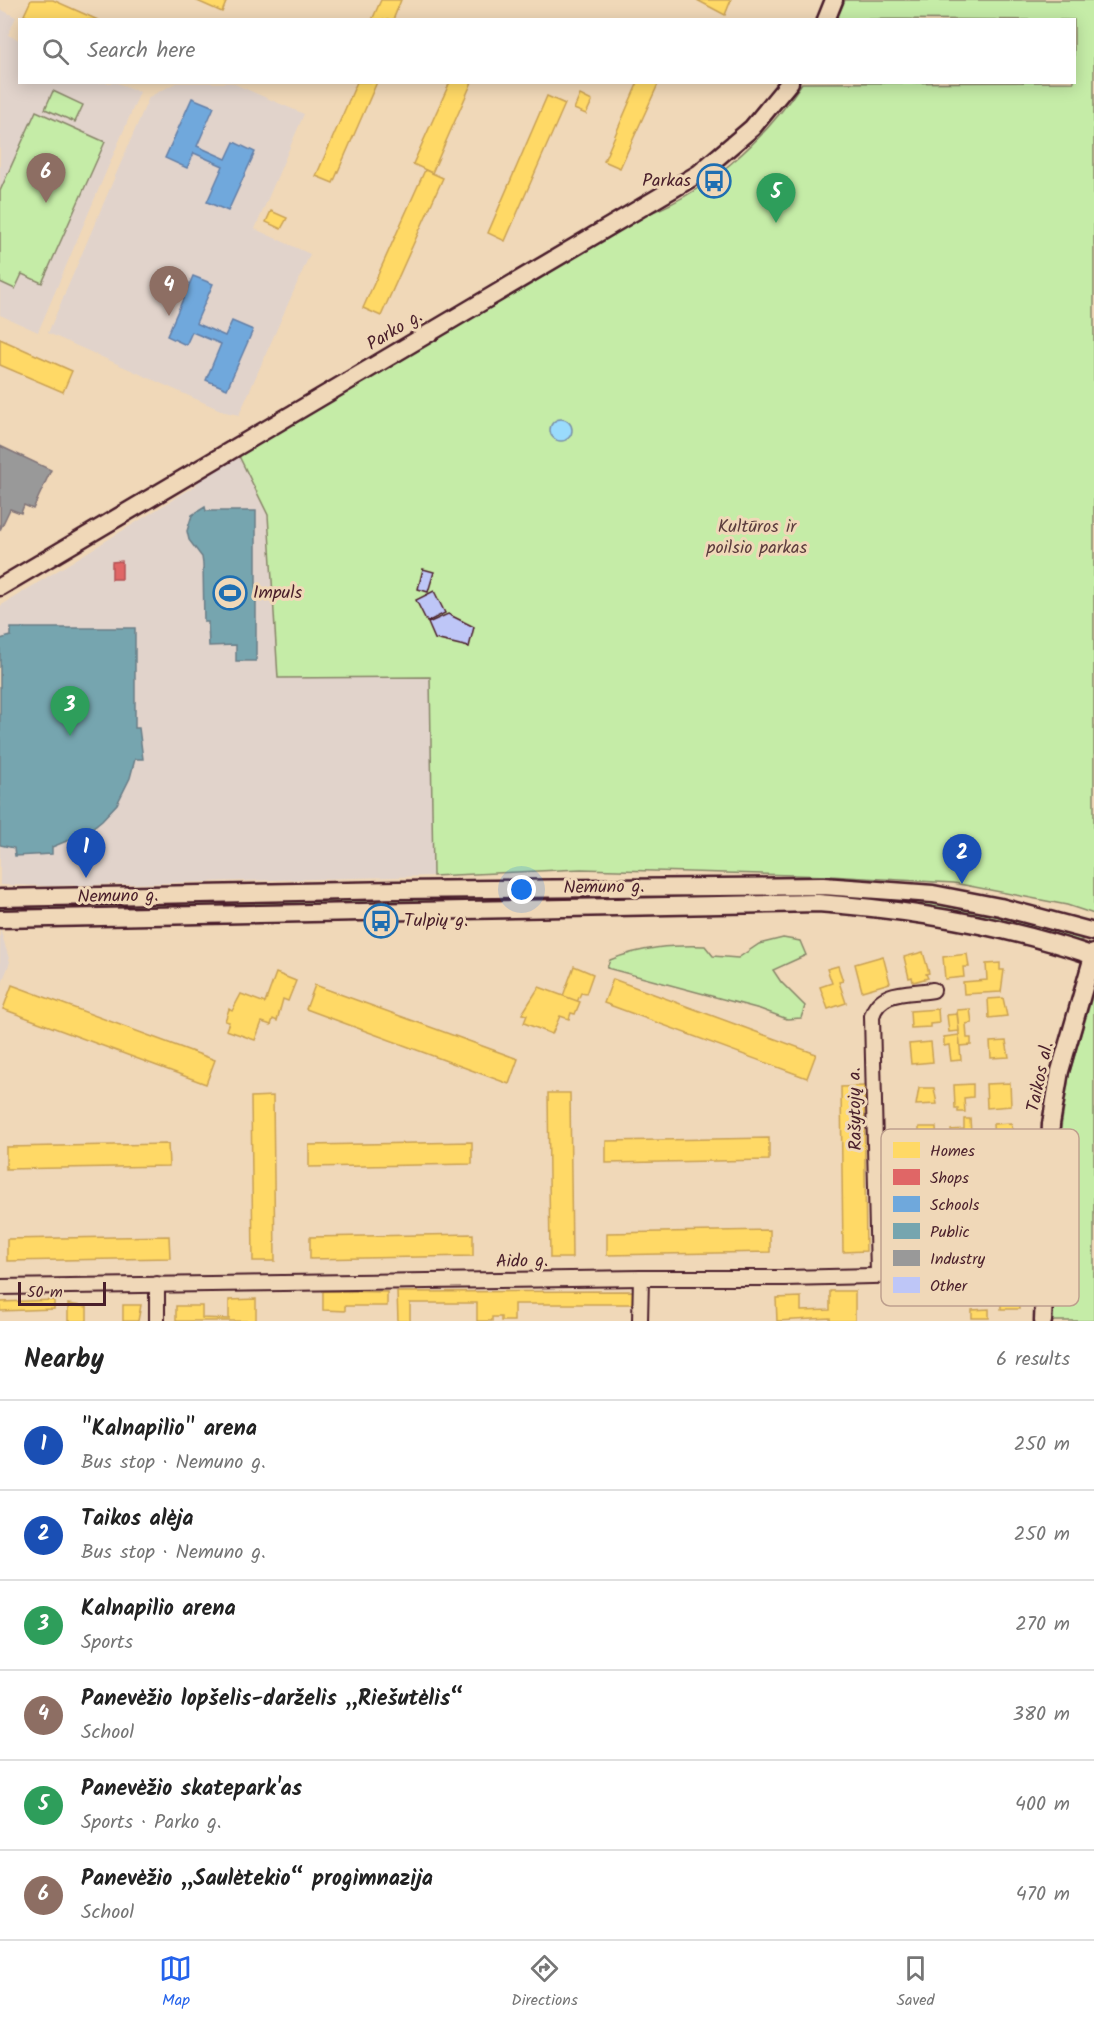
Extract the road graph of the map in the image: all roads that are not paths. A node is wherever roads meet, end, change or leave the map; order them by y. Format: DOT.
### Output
graph roads {
  1 [pos="834,0"];
  2 [pos="827,18"];
  3 [pos="788,84"];
  4 [pos="0,587"];
  5 [pos="0,898"];
  6 [pos="0,919"];
  7 [pos="1094,932"];
  8 [pos="1094,955"];
  9 [pos="933,990"];
  10 [pos="1051,1129"];
  11 [pos="878,1274"];
  12 [pos="881,1274"];
  13 [pos="642,1278"];
  14 [pos="157,1284"];
  15 [pos="0,1287"];
  16 [pos="1043,1306"];
  17 [pos="157,1321"];
  18 [pos="640,1321"];
  19 [pos="1043,1321"];
  1 -- 2 [label="main road"];
  3 -- 4 [label="main road, Parko g."];
  5 -- 7 [label="main road, Nemuno g."];
  6 -- 8 [label="main road, Nemuno g."];
  8 -- 10 [label="main road, Taikos al."];
  9 -- 11 [label="street, Rašytojų a."];
  11 -- 12 [label="street, Aido g."];
  11 -- 13 [label="street, Aido g."];
  13 -- 14 [label="street, Aido g."];
  13 -- 18 [label="street"];
  14 -- 15 [label="street, Aido g."];
  14 -- 17 [label="street"];
  16 -- 19 [label="main road, Taikos al."];
}
